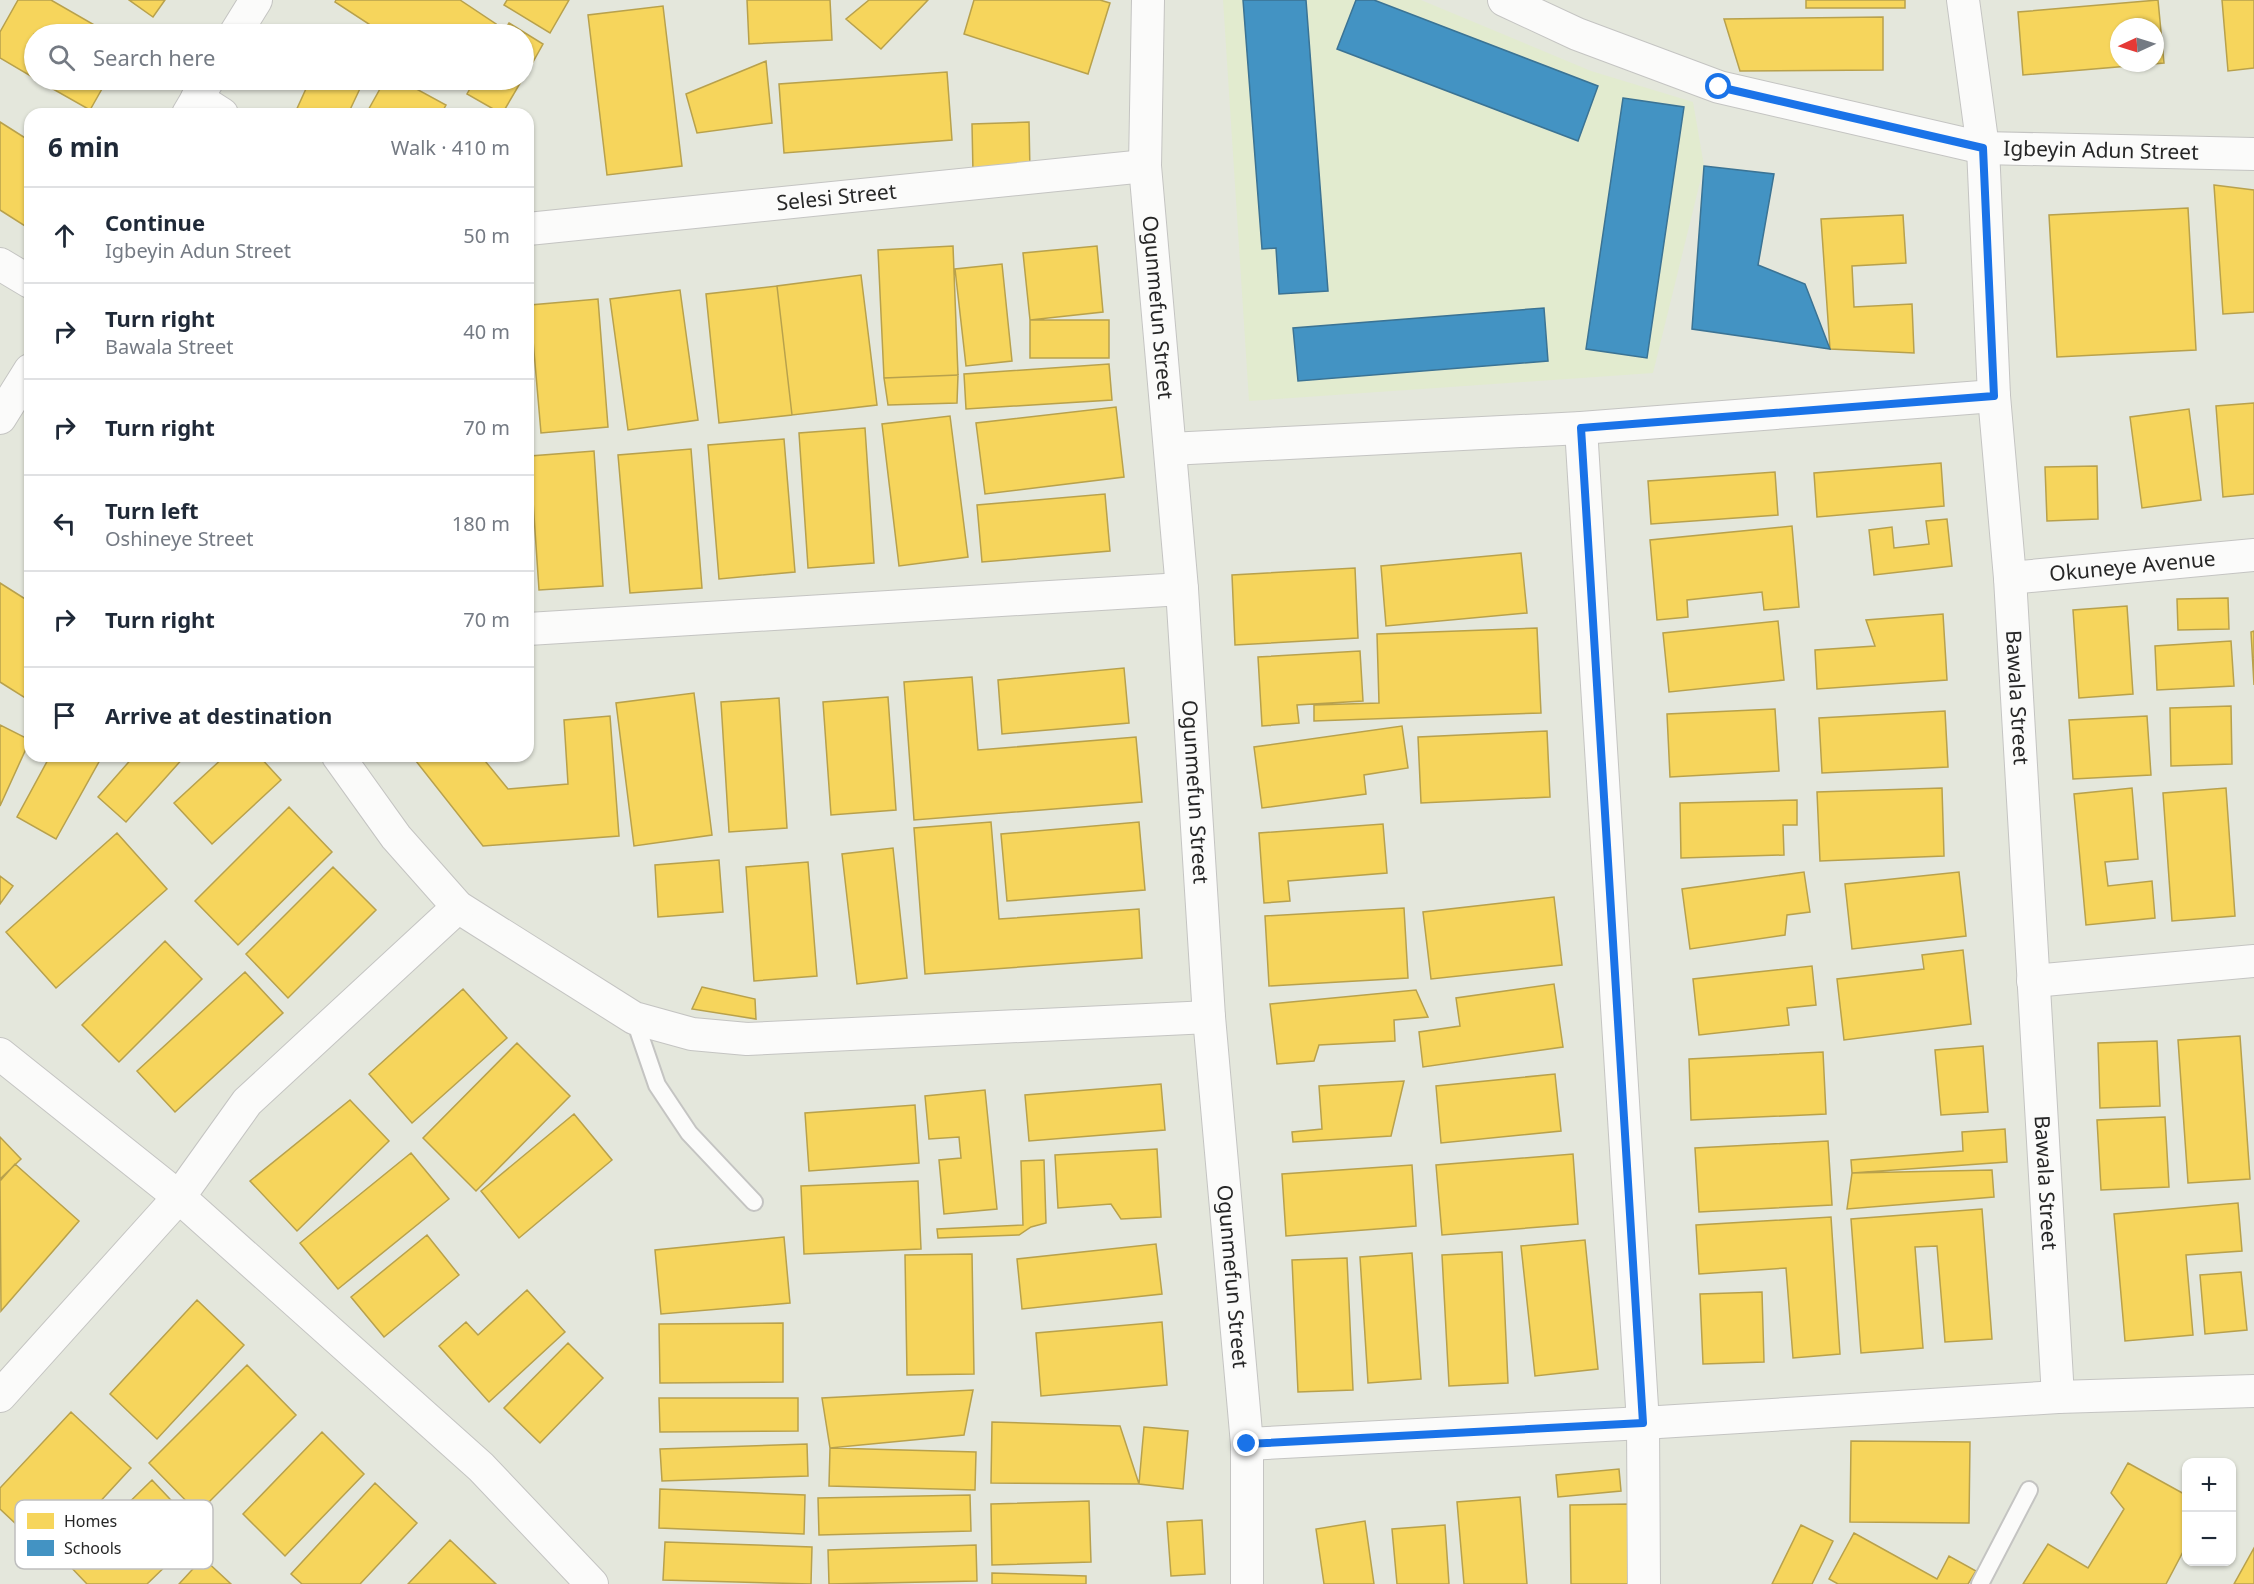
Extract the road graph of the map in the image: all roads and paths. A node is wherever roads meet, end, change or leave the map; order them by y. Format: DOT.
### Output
graph roads {
  1 [pos="256,0"];
  2 [pos="1148,0"];
  3 [pos="1504,0"];
  4 [pos="1963,0"];
  5 [pos="241,24"];
  6 [pos="1983,148"];
  7 [pos="2254,154"];
  8 [pos="1145,166"];
  9 [pos="534,228"];
  10 [pos="0,264"];
  11 [pos="24,278"];
  12 [pos="24,380"];
  13 [pos="1994,396"];
  14 [pos="0,418"];
  15 [pos="1581,428"];
  16 [pos="1170,449"];
  17 [pos="2254,555"];
  18 [pos="2010,578"];
  19 [pos="1182,588"];
  20 [pos="534,629"];
  21 [pos="342,762"];
  22 [pos="458,907"];
  23 [pos="2254,961"];
  24 [pos="2033,981"];
  25 [pos="1209,1017"];
  26 [pos="634,1018"];
  27 [pos="0,1054"];
  28 [pos="179,1197"];
  29 [pos="754,1202"];
  30 [pos="2254,1390"];
  31 [pos="0,1396"];
  32 [pos="2058,1397"];
  33 [pos="1643,1423"];
  34 [pos="1247,1444"];
  35 [pos="2029,1490"];
  36 [pos="592,1584"];
  37 [pos="1246,1584"];
  38 [pos="1644,1584"];
  39 [pos="1980,1584"];
  1 -- 5 [label="street"];
  2 -- 8 [label="street, Ogunmefun Street"];
  3 -- 6 [label="street, Igbeyin Adun Street"];
  4 -- 6 [label="street, Bawala Street"];
  6 -- 7 [label="street, Igbeyin Adun Street"];
  6 -- 13 [label="street, Bawala Street"];
  8 -- 9 [label="street, Selesi Street"];
  8 -- 16 [label="street, Ogunmefun Street"];
  10 -- 11 [label="street"];
  12 -- 14 [label="street"];
  13 -- 15 [label="street"];
  13 -- 18 [label="street, Bawala Street"];
  15 -- 16 [label="street"];
  15 -- 33 [label="street"];
  16 -- 19 [label="street, Ogunmefun Street"];
  17 -- 18 [label="street, Okuneye Avenue"];
  18 -- 24 [label="street, Bawala Street"];
  19 -- 20 [label="street"];
  19 -- 25 [label="street, Ogunmefun Street"];
  21 -- 22 [label="street"];
  22 -- 26 [label="street"];
  22 -- 28 [label="street"];
  23 -- 24 [label="street"];
  24 -- 32 [label="street, Bawala Street"];
  25 -- 26 [label="street"];
  25 -- 34 [label="street, Ogunmefun Street"];
  26 -- 29 [label="lane"];
  27 -- 28 [label="street"];
  28 -- 31 [label="street"];
  28 -- 36 [label="street"];
  30 -- 32 [label="street"];
  32 -- 33 [label="street"];
  33 -- 34 [label="street"];
  33 -- 38 [label="street"];
  34 -- 37 [label="street, Ogunmefun Street"];
  35 -- 39 [label="lane"];
}
